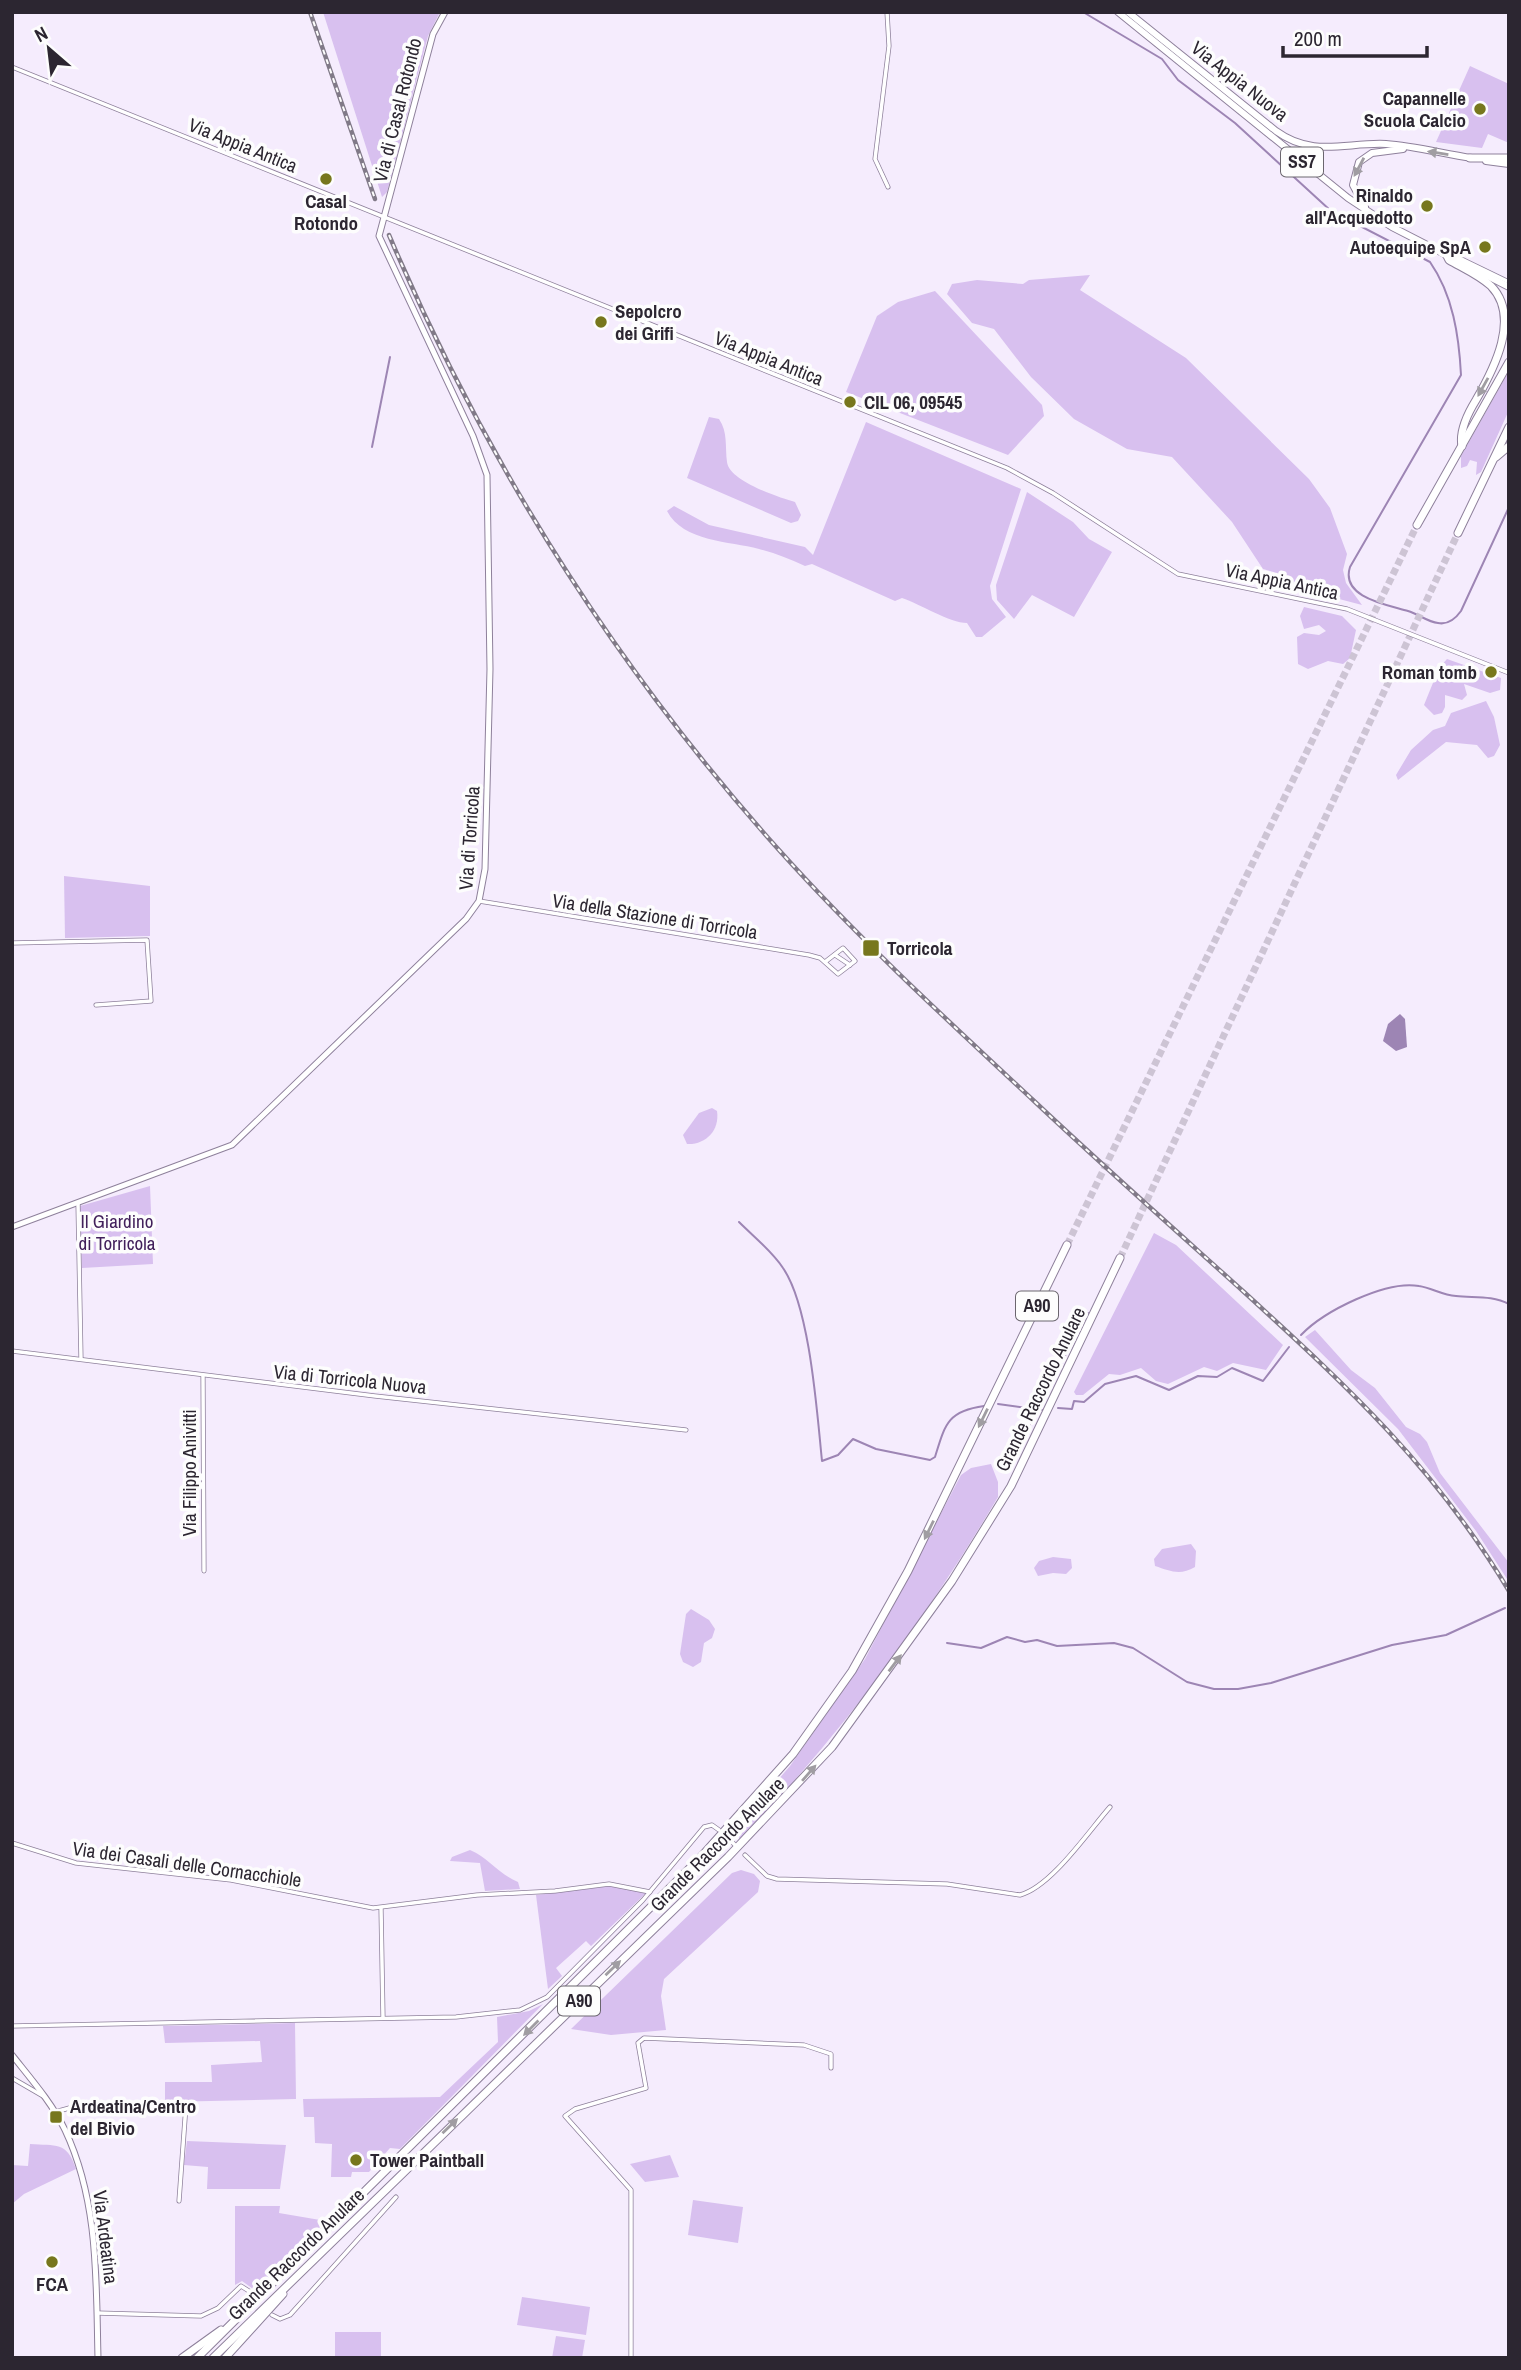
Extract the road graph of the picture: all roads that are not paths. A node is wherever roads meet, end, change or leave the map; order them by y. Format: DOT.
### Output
graph roads {
  1 [pos="445,12"];
  2 [pos="887,12"];
  3 [pos="1118,12"];
  4 [pos="1128,12"];
  5 [pos="12,67"];
  6 [pos="1405,148"];
  7 [pos="1471,158"];
  8 [pos="1509,158"];
  9 [pos="1509,164"];
  10 [pos="888,187"];
  11 [pos="1371,214"];
  12 [pos="383,218"];
  13 [pos="1428,245"];
  14 [pos="1446,254"];
  15 [pos="1509,282"];
  16 [pos="1509,288"];
  17 [pos="1509,362"];
  18 [pos="1509,427"];
  19 [pos="1462,446"];
  20 [pos="1509,446"];
  21 [pos="1495,457"];
  22 [pos="1418,526"];
  23 [pos="1458,533"];
  24 [pos="1509,673"];
  25 [pos="480,901"];
  26 [pos="12,943"];
  27 [pos="834,955"];
  28 [pos="825,962"];
  29 [pos="850,965"];
  30 [pos="96,1005"];
  31 [pos="78,1203"];
  32 [pos="12,1227"];
  33 [pos="1067,1245"];
  34 [pos="1120,1258"];
  35 [pos="12,1351"];
  36 [pos="81,1359"];
  37 [pos="203,1376"];
  38 [pos="686,1430"];
  39 [pos="204,1571"];
  40 [pos="1110,1807"];
  41 [pos="719,1830"];
  42 [pos="728,1838"];
  43 [pos="12,1843"];
  44 [pos="736,1846"];
  45 [pos="745,1855"];
  46 [pos="650,1892"];
  47 [pos="381,1908"];
  48 [pos="383,2018"];
  49 [pos="12,2026"];
  50 [pos="12,2055"];
  51 [pos="831,2068"];
  52 [pos="12,2078"];
  53 [pos="45,2098"];
  54 [pos="55,2112"];
  55 [pos="396,2197"];
  56 [pos="179,2201"];
  57 [pos="296,2277"];
  58 [pos="253,2293"];
  59 [pos="97,2313"];
  60 [pos="272,2315"];
  61 [pos="229,2326"];
  62 [pos="98,2358"];
  63 [pos="182,2358"];
  64 [pos="197,2358"];
  65 [pos="213,2358"];
  66 [pos="225,2358"];
  67 [pos="631,2358"];
  1 -- 12 [label="street, Via di Casal Rotondo"];
  2 -- 10 [label="street"];
  3 -- 11 [label="main road, Via Appia Nuova / SS7"];
  4 -- 6 [label="main road, Via Appia Nuova / SS7"];
  5 -- 12 [label="street, Via Appia Antica"];
  7 -- 6 [label="main road, Via Appia Nuova, one-way"];
  6 -- 11 [label="main road, one-way"];
  7 -- 8 [label="highway"];
  7 -- 9 [label="main road, Via Appia Nuova"];
  11 -- 13 [label="main road, Via Appia Nuova / SS7"];
  12 -- 24 [label="street, Via Appia Antica"];
  12 -- 25 [label="street, Via di Torricola"];
  13 -- 14 [label="main road, Via Appia Nuova / SS7"];
  13 -- 15 [label="street, Via Appia Nuova"];
  14 -- 16 [label="main road, Via Appia Nuova / SS7"];
  14 -- 19 [label="highway, one-way"];
  17 -- 19 [label="highway"];
  18 -- 21 [label="highway"];
  19 -- 22 [label="highway"];
  20 -- 21 [label="highway"];
  21 -- 23 [label="highway"];
  25 -- 28 [label="street, Via della Stazione di Torricola"];
  25 -- 31 [label="street, Via di Torricola"];
  26 -- 30 [label="street"];
  27 -- 28 [label="street"];
  27 -- 29 [label="street"];
  27 -- 29 [label="street"];
  28 -- 29 [label="street, Via della Stazione di Torricola"];
  31 -- 32 [label="street, Via di Torricola"];
  31 -- 36 [label="street"];
  33 -- 61 [label="highway, Grande Raccordo Anulare / A90, one-way"];
  57 -- 34 [label="highway, Grande Raccordo Anulare / A90, one-way"];
  35 -- 36 [label="street, Via di Torricola Nuova"];
  36 -- 37 [label="street, Via di Torricola Nuova"];
  37 -- 38 [label="street, Via di Torricola Nuova"];
  37 -- 39 [label="street, Via Filippo Anivitti"];
  40 -- 45 [label="street"];
  41 -- 46 [label="street"];
  42 -- 44 [label="street"];
  43 -- 47 [label="street, Via dei Casali delle Cornacchiole"];
  46 -- 47 [label="street, Via dei Casali delle Cornacchiole"];
  46 -- 48 [label="street"];
  47 -- 48 [label="street"];
  48 -- 49 [label="street"];
  50 -- 53 [label="street, Via Ardeatina"];
  51 -- 67 [label="street"];
  52 -- 53 [label="street"];
  53 -- 54 [label="street, Via Ardeatina"];
  54 -- 56 [label="street"];
  54 -- 59 [label="street, Via Ardeatina"];
  55 -- 60 [label="street"];
  57 -- 65 [label="highway, Grande Raccordo Anulare / A90"];
  57 -- 66 [label="highway"];
  58 -- 59 [label="street"];
  59 -- 62 [label="street, Via Ardeatina"];
  61 -- 63 [label="highway"];
  61 -- 64 [label="highway, Grande Raccordo Anulare / A90"];
}
